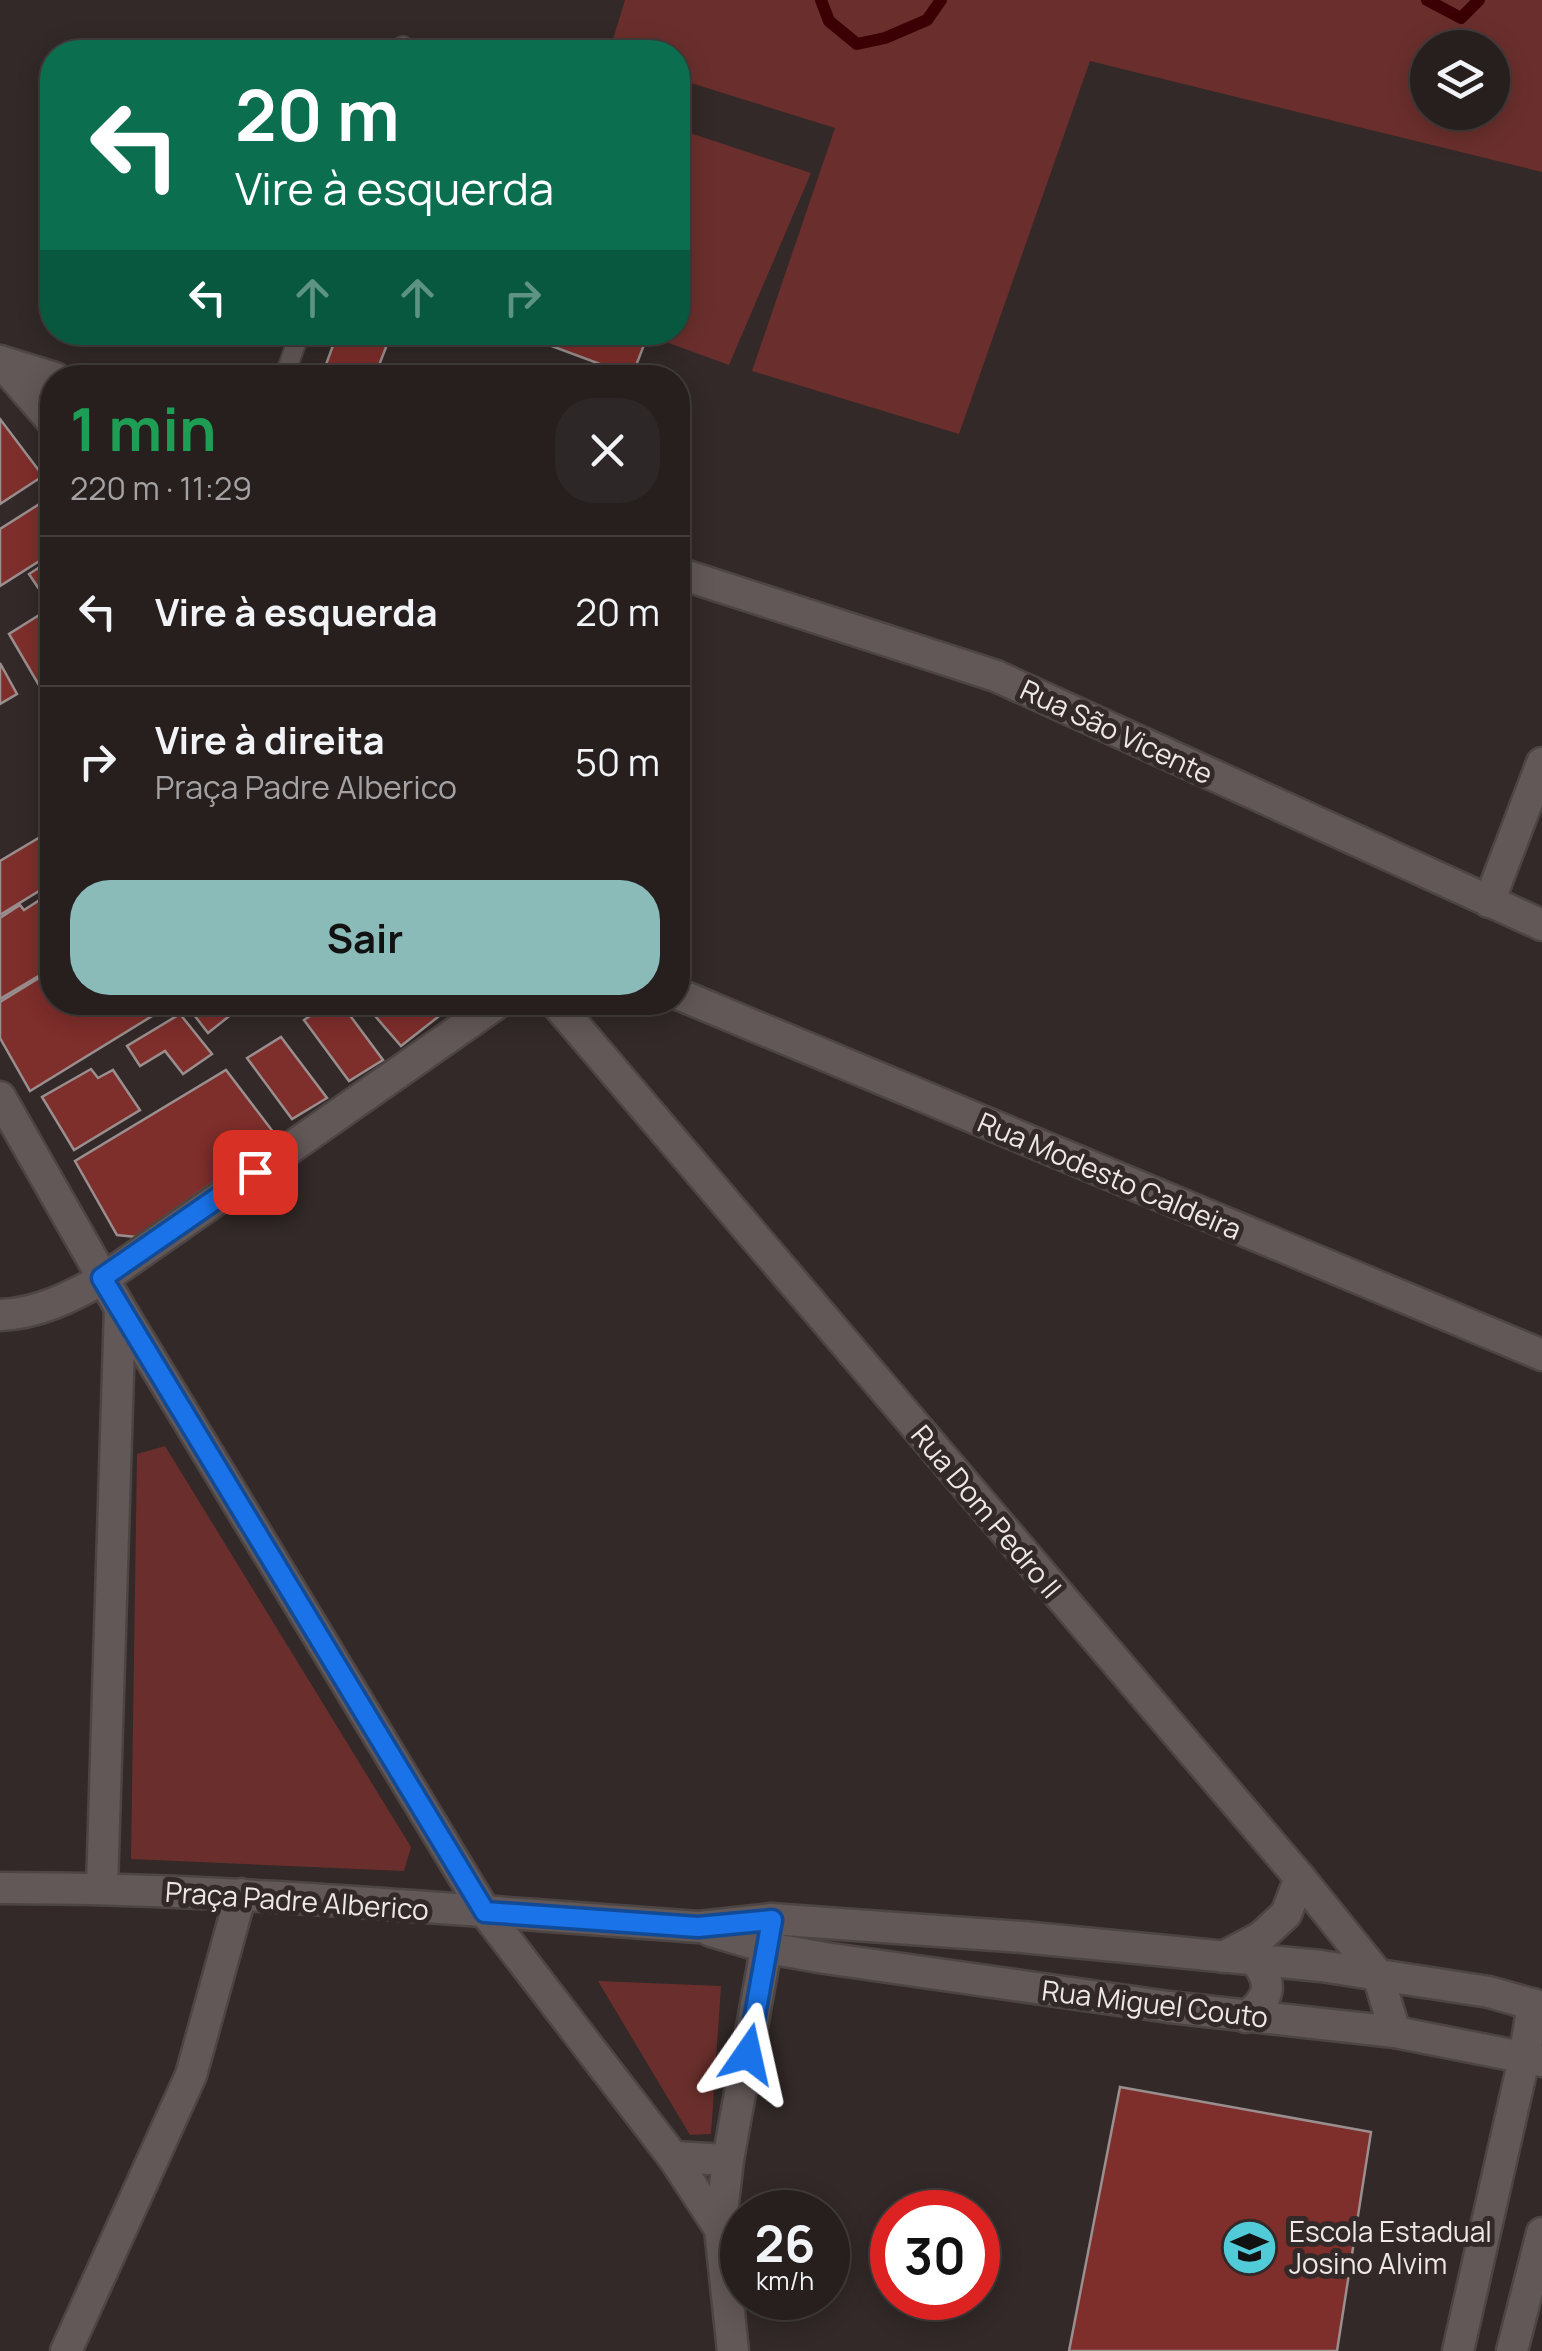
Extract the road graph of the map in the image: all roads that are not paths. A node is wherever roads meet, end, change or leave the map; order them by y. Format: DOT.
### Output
graph roads {
  1 [pos="0,361"];
  2 [pos="40,373"];
  3 [pos="40,407"];
  4 [pos="690,577"];
  5 [pos="1542,763"];
  6 [pos="1489,902"];
  7 [pos="1542,925"];
  8 [pos="690,999"];
  9 [pos="480,1015"];
  10 [pos="566,1015"];
  11 [pos="0,1097"];
  12 [pos="102,1278"];
  13 [pos="120,1308"];
  14 [pos="0,1315"];
  15 [pos="1542,1355"];
  16 [pos="1300,1878"];
  17 [pos="0,1888"];
  18 [pos="102,1888"];
  19 [pos="241,1894"];
  20 [pos="485,1912"];
  21 [pos="770,1934"];
  22 [pos="1223,1957"];
  23 [pos="1256,1961"];
  24 [pos="1378,1975"];
  25 [pos="1537,2006"];
  26 [pos="1246,2017"];
  27 [pos="1395,2032"];
  28 [pos="1536,2056"];
  29 [pos="673,2157"];
  30 [pos="728,2160"];
  31 [pos="725,2190"];
  32 [pos="720,2229"];
  33 [pos="1542,2233"];
  34 [pos="730,2320"];
  35 [pos="66,2351"];
  36 [pos="733,2351"];
  37 [pos="1458,2351"];
  38 [pos="1512,2351"];
  1 -- 2 [label="street"];
  1 -- 3 [label="street"];
  4 -- 6 [label="street, Rua São Vicente"];
  5 -- 6 [label="street"];
  6 -- 7 [label="street, Rua São Vicente"];
  8 -- 15 [label="street, Rua Modesto Caldeira"];
  9 -- 12 [label="street"];
  10 -- 16 [label="street, Rua Dom Pedro II"];
  11 -- 12 [label="street, Praça Padre Alberico"];
  12 -- 13 [label="street, Praça Padre Alberico"];
  12 -- 14 [label="street"];
  13 -- 18 [label="street"];
  13 -- 20 [label="street, Praça Padre Alberico"];
  16 -- 22 [label="street"];
  16 -- 24 [label="street, Rua Dom Pedro II"];
  17 -- 18 [label="street, Praça Padre Alberico"];
  18 -- 19 [label="street, Praça Padre Alberico"];
  19 -- 20 [label="street, Praça Padre Alberico"];
  19 -- 35 [label="street"];
  20 -- 21 [label="street"];
  20 -- 29 [label="street"];
  21 -- 22 [label="street, Rua Miguel Couto"];
  21 -- 26 [label="street, Rua Miguel Couto"];
  21 -- 30 [label="street"];
  22 -- 23 [label="street, Rua Miguel Couto"];
  23 -- 24 [label="street, Rua Miguel Couto"];
  23 -- 26 [label="street"];
  24 -- 25 [label="street, Rua Miguel Couto"];
  24 -- 27 [label="street, Rua Dom Pedro II"];
  25 -- 28 [label="street"];
  26 -- 27 [label="street, Rua Miguel Couto"];
  27 -- 28 [label="street, Rua Miguel Couto"];
  28 -- 37 [label="street"];
  29 -- 30 [label="street"];
  29 -- 32 [label="street"];
  30 -- 31 [label="street"];
  33 -- 38 [label="street"];
  34 -- 36 [label="street"];
}
